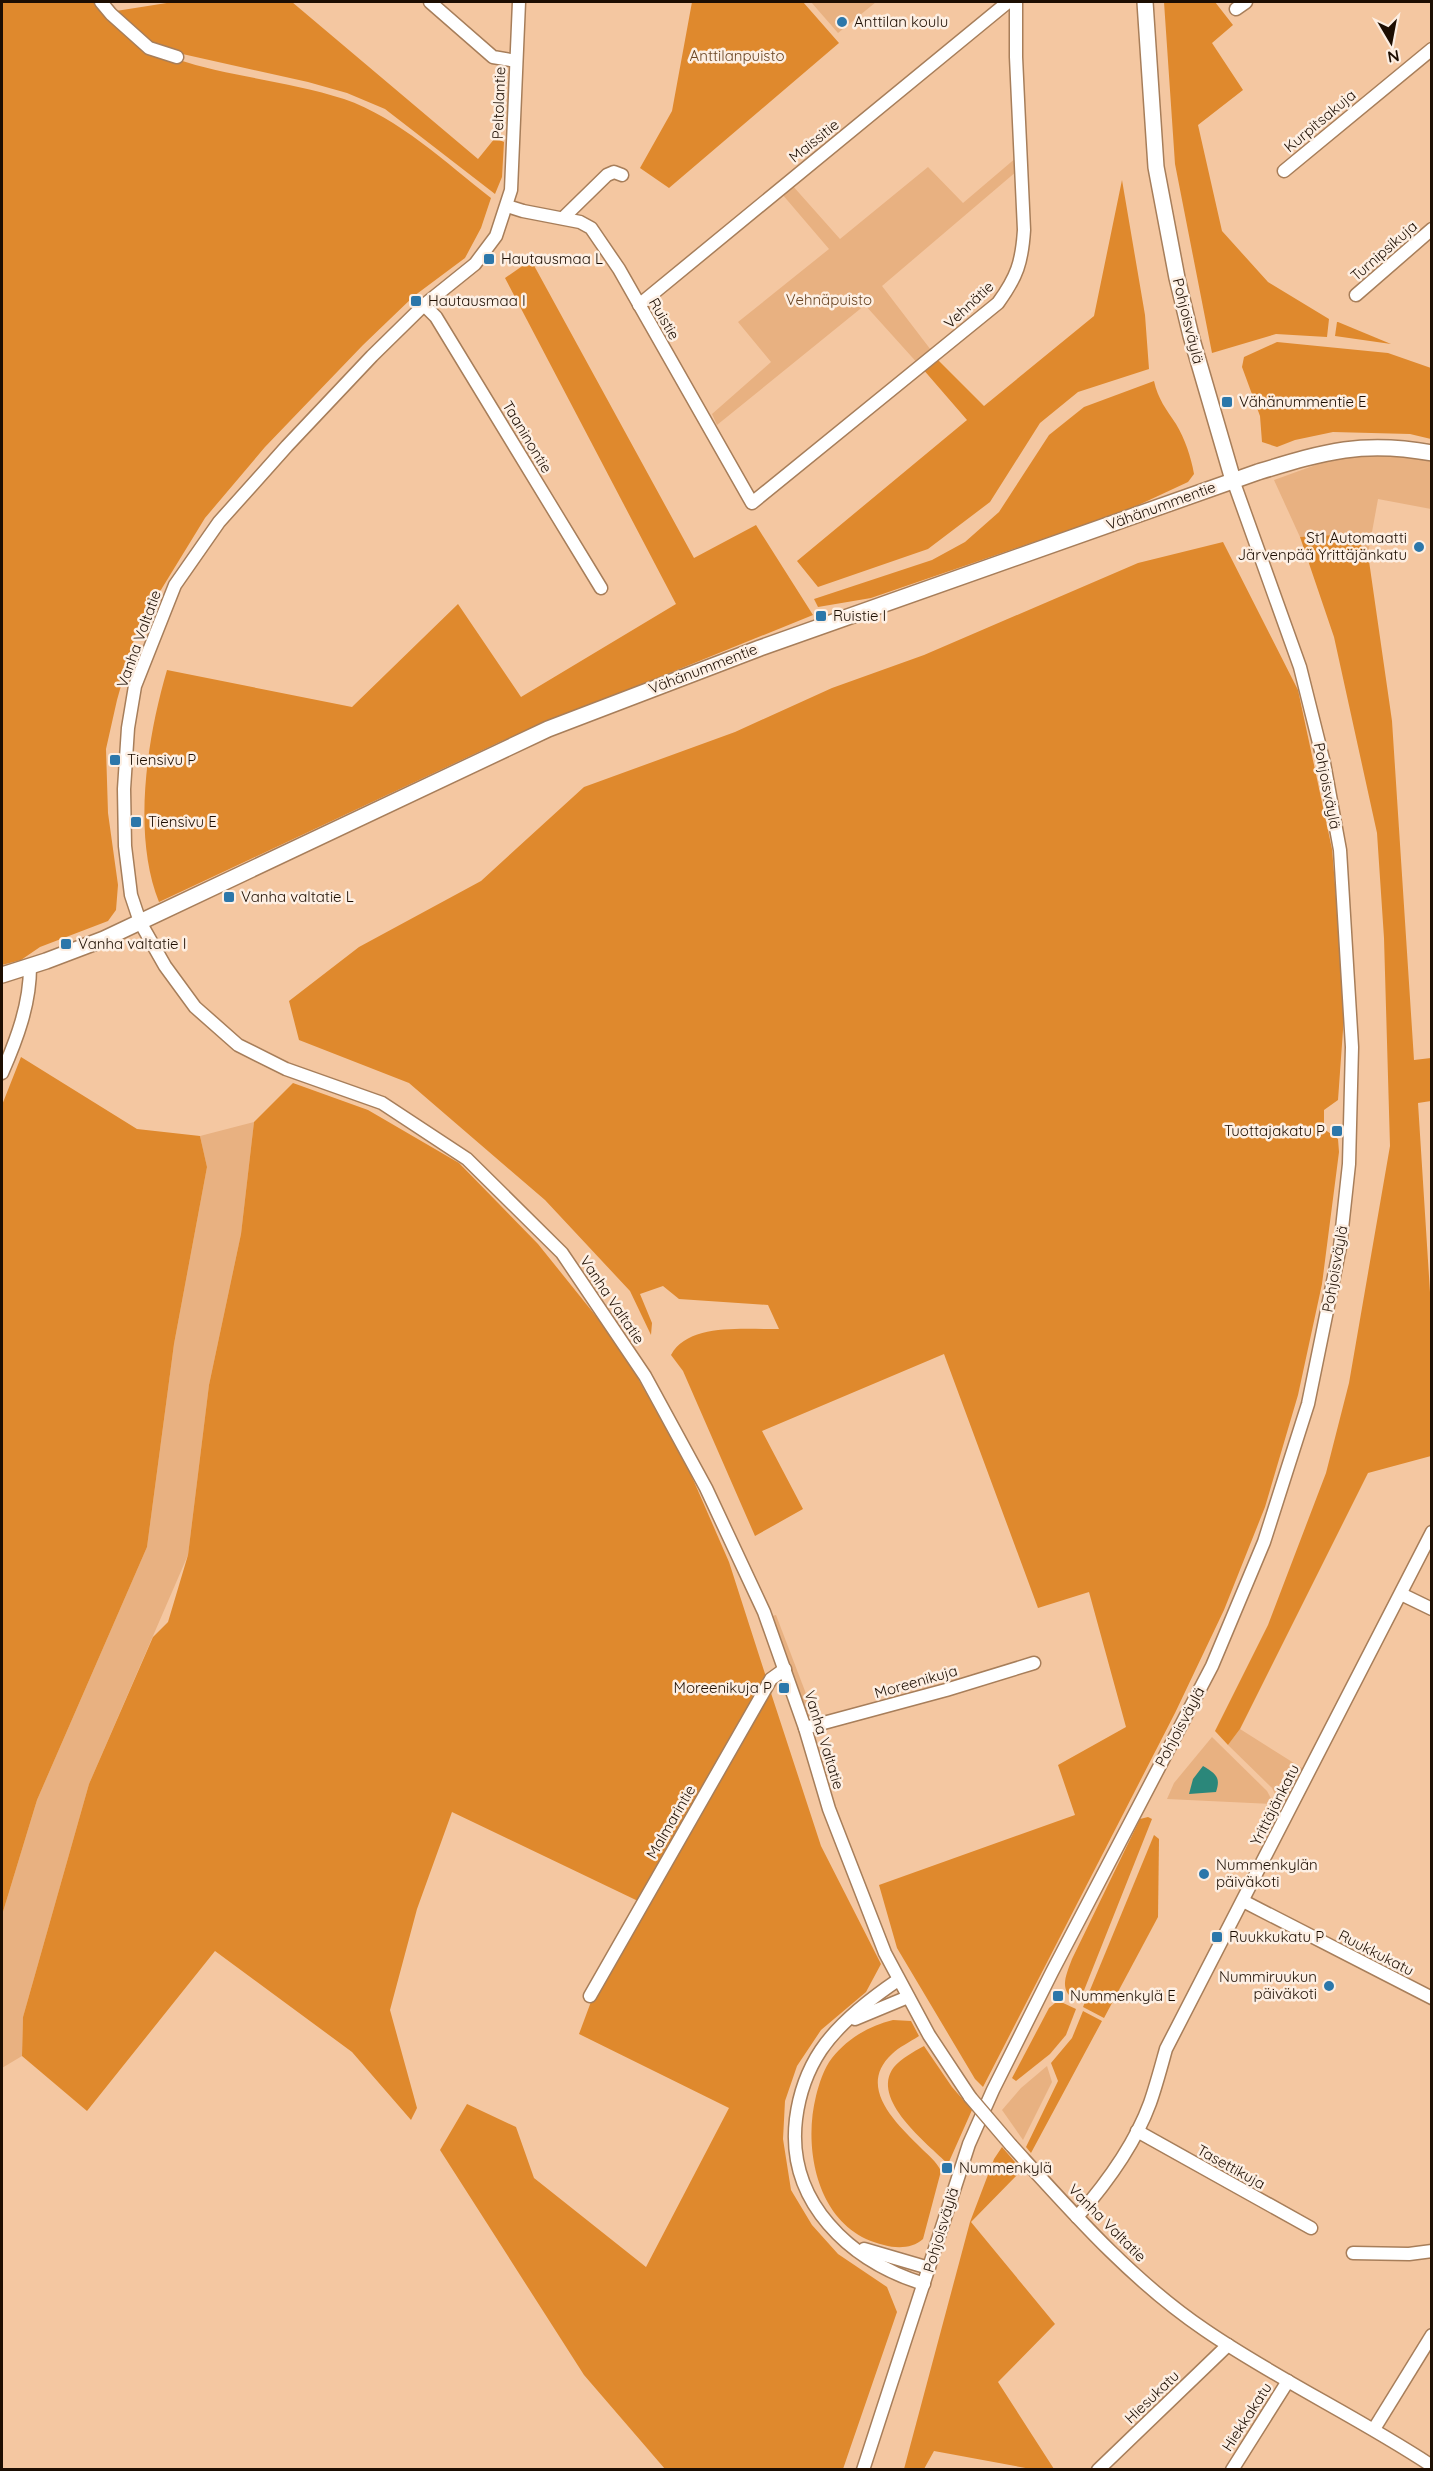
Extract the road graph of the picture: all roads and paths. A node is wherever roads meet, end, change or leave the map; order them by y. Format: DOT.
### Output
graph roads {
  1 [pos="101,2"];
  2 [pos="430,2"];
  3 [pos="519,2"];
  4 [pos="1008,2"];
  5 [pos="1016,2"];
  6 [pos="1145,2"];
  7 [pos="1431,49"];
  8 [pos="177,57"];
  9 [pos="516,61"];
  10 [pos="1284,171"];
  11 [pos="622,175"];
  12 [pos="507,206"];
  13 [pos="563,218"];
  14 [pos="1431,229"];
  15 [pos="1356,295"];
  16 [pos="424,305"];
  17 [pos="639,305"];
  18 [pos="1431,453"];
  19 [pos="1233,480"];
  20 [pos="752,503"];
  21 [pos="601,588"];
  22 [pos="140,922"];
  23 [pos="30,967"];
  24 [pos="2,975"];
  25 [pos="2,1073"];
  26 [pos="1431,1532"];
  27 [pos="1401,1594"];
  28 [pos="1431,1609"];
  29 [pos="1035,1663"];
  30 [pos="785,1669"];
  31 [pos="805,1728"];
  32 [pos="1243,1902"];
  33 [pos="898,1980"];
  34 [pos="590,1996"];
  35 [pos="908,1997"];
  36 [pos="1431,1998"];
  37 [pos="835,2033"];
  38 [pos="1137,2131"];
  39 [pos="1077,2217"];
  40 [pos="1311,2228"];
  41 [pos="846,2240"];
  42 [pos="1431,2251"];
  43 [pos="1353,2253"];
  44 [pos="929,2268"];
  45 [pos="924,2284"];
  46 [pos="1431,2335"];
  47 [pos="1228,2345"];
  48 [pos="1288,2381"];
  49 [pos="1374,2429"];
  50 [pos="1431,2466"];
  51 [pos="863,2469"];
  52 [pos="1098,2469"];
  53 [pos="1232,2469"];
  1 -- 8 [label="street"];
  2 -- 9 [label="street"];
  3 -- 9 [label="street, Peltolantie"];
  4 -- 17 [label="street, Maissitie"];
  5 -- 20 [label="street, Vehnätie"];
  6 -- 19 [label="main road, Pohjoisväylä"];
  7 -- 10 [label="street, Kurpitsakuja"];
  9 -- 12 [label="street, Peltolantie"];
  11 -- 13 [label="street"];
  12 -- 13 [label="street, Ruistie"];
  12 -- 16 [label="street, Vanha Valtatie"];
  13 -- 17 [label="street, Ruistie"];
  14 -- 15 [label="street, Turnipsikuja"];
  16 -- 21 [label="street, Taaninontie"];
  16 -- 22 [label="street, Vanha Valtatie"];
  17 -- 20 [label="street, Ruistie"];
  18 -- 19 [label="main road, Vähänummentie"];
  19 -- 22 [label="main road, Vähänummentie"];
  19 -- 44 [label="street, Pohjoisväylä"];
  22 -- 23 [label="main road, Vähänummentie"];
  22 -- 30 [label="street, Vanha Valtatie"];
  23 -- 24 [label="main road, Vähänummentie"];
  23 -- 25 [label="street"];
  26 -- 27 [label="street, Yrittäjänkatu"];
  27 -- 28 [label="street"];
  27 -- 32 [label="street, Yrittäjänkatu"];
  29 -- 31 [label="street, Moreenikuja"];
  30 -- 31 [label="street, Vanha Valtatie"];
  30 -- 34 [label="street, Malmarintie"];
  31 -- 33 [label="street, Vanha Valtatie"];
  32 -- 36 [label="street, Ruukkukatu"];
  32 -- 38 [label="street, Yrittäjänkatu"];
  33 -- 35 [label="street, Vanha Valtatie"];
  33 -- 37 [label="street"];
  35 -- 37 [label="street"];
  35 -- 39 [label="street, Vanha Valtatie, bridge"];
  37 -- 41 [label="street"];
  38 -- 39 [label="street, Yrittäjänkatu"];
  38 -- 40 [label="street, Tasettikuja"];
  39 -- 47 [label="street, Vanha Valtatie"];
  41 -- 44 [label="street"];
  41 -- 45 [label="street"];
  42 -- 43 [label="street"];
  44 -- 45 [label="street, Pohjoisväylä"];
  45 -- 51 [label="street, Pohjoisväylä"];
  46 -- 49 [label="street"];
  47 -- 48 [label="street, Vanha Valtatie"];
  47 -- 52 [label="street, Hiesukatu"];
  48 -- 49 [label="street, Vanha Valtatie"];
  48 -- 53 [label="street, Hiekkakatu"];
  49 -- 50 [label="street, Vanha Valtatie"];
}
